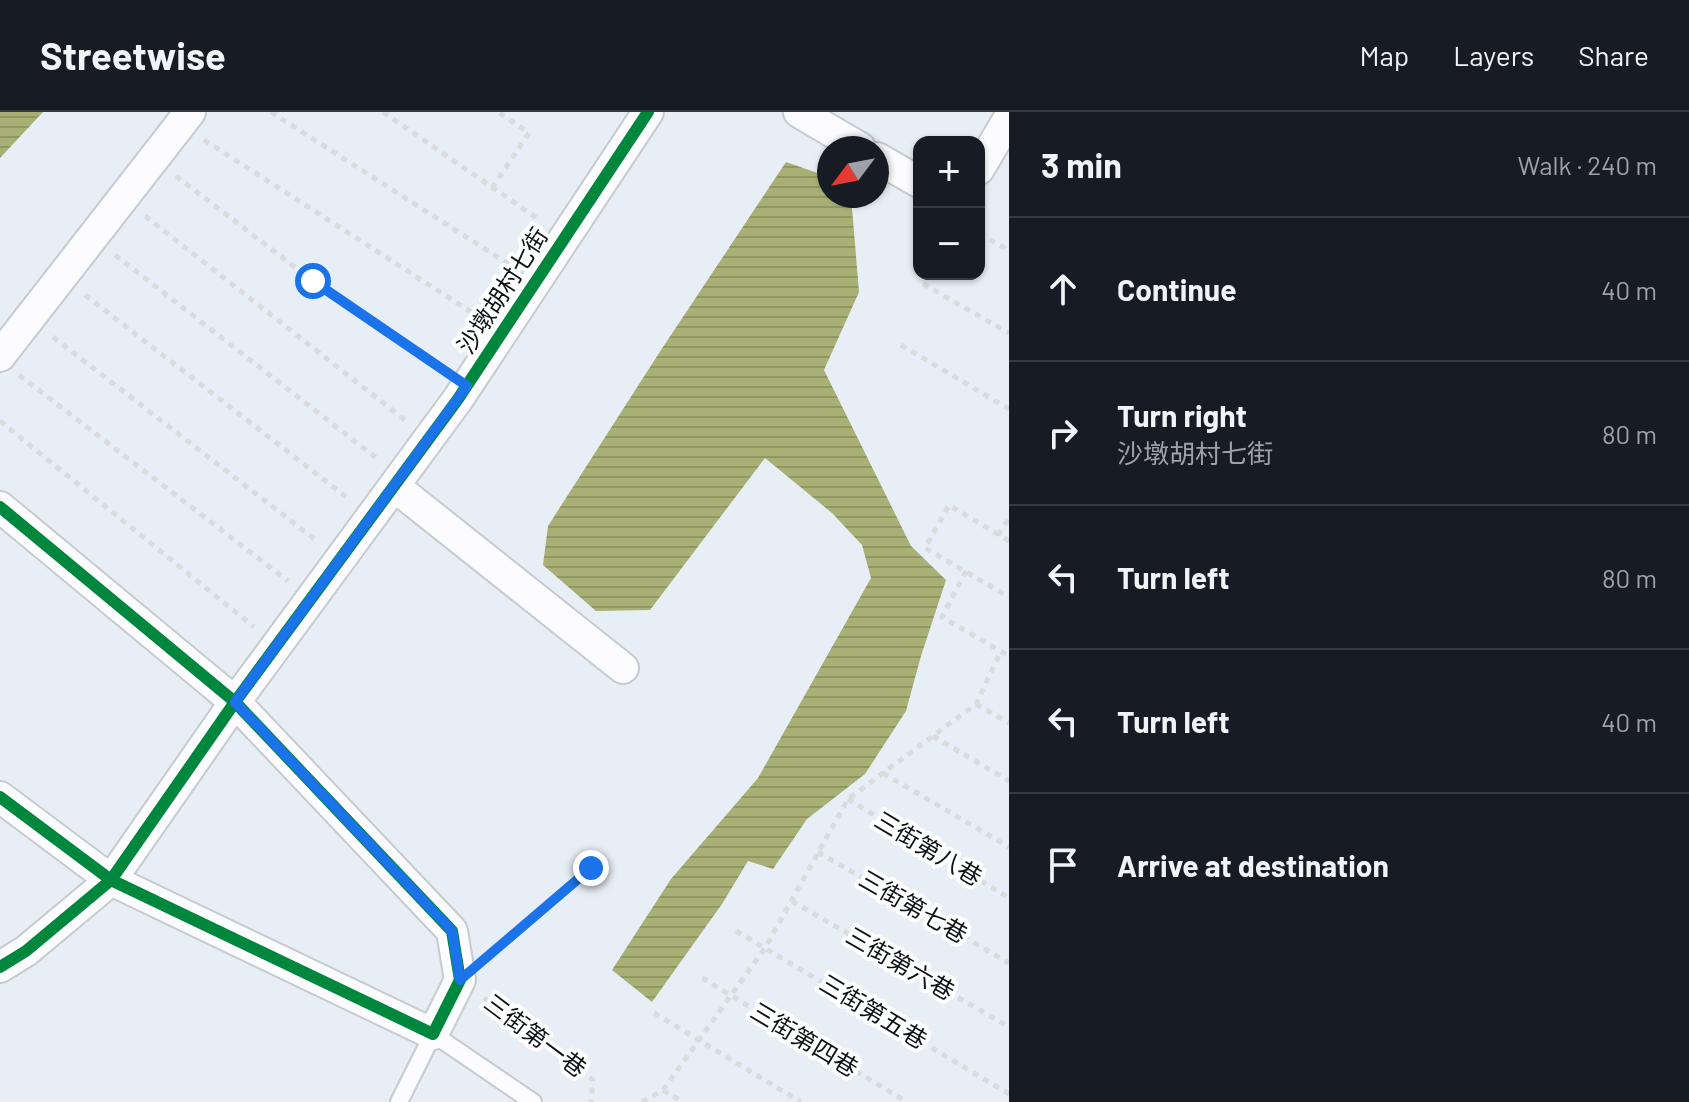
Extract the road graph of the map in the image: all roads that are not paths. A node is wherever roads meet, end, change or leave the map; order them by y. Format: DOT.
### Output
graph roads {
  1 [pos="648,112"];
  2 [pos="799,112"];
  3 [pos="185,118"];
  4 [pos="1009,118"];
  5 [pos="840,136"];
  6 [pos="985,159"];
  7 [pos="889,165"];
  8 [pos="913,179"];
  9 [pos="6,363"];
  10 [pos="397,482"];
  11 [pos="0,507"];
  12 [pos="623,668"];
  13 [pos="235,702"];
  14 [pos="0,797"];
  15 [pos="111,880"];
  16 [pos="0,967"];
  17 [pos="433,1034"];
  18 [pos="399,1102"];
  19 [pos="533,1102"];
  1 -- 10 [label="street, 沙墩胡村七街"];
  2 -- 5 [label="street"];
  3 -- 9 [label="street"];
  4 -- 6 [label="street"];
  7 -- 8 [label="street"];
  10 -- 12 [label="street"];
  10 -- 13 [label="street, 沙墩胡村七街"];
  11 -- 13 [label="street"];
  13 -- 15 [label="street, 沙墩胡村七街"];
  13 -- 17 [label="street"];
  14 -- 15 [label="street"];
  15 -- 16 [label="street, 沙墩胡村七街"];
  15 -- 17 [label="street"];
  17 -- 18 [label="lane"];
  17 -- 19 [label="lane"];
}
